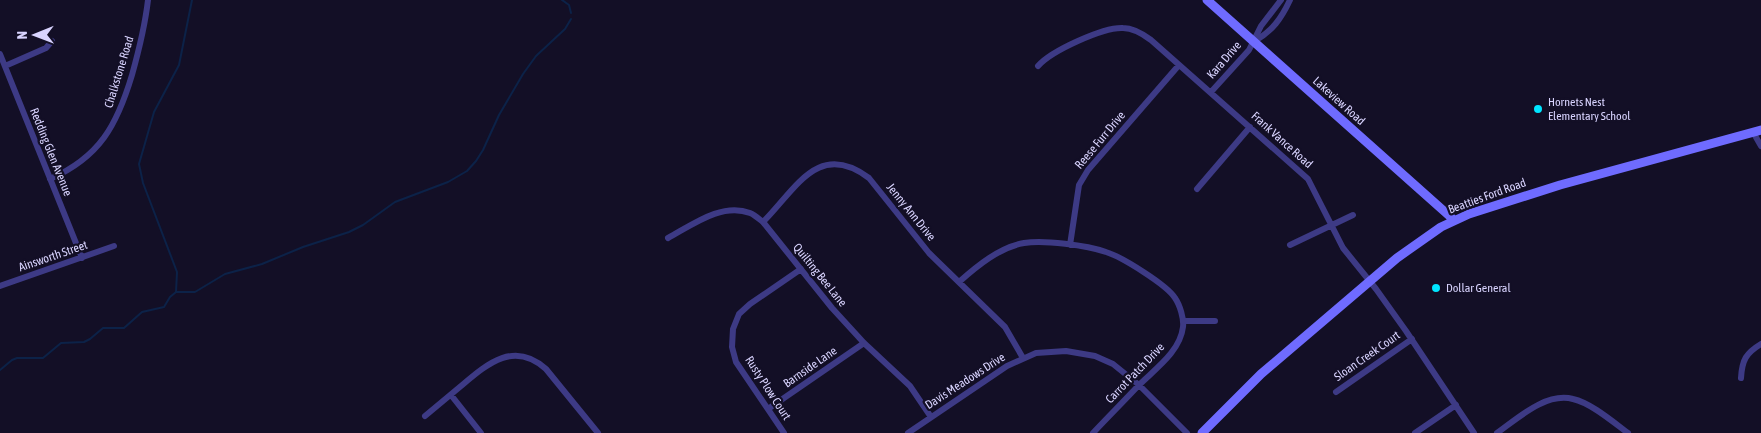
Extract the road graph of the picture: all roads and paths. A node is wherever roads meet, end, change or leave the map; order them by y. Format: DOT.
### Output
graph roads {
  1 [pos="148,0"];
  2 [pos="1207,0"];
  3 [pos="1281,0"];
  4 [pos="1290,0"];
  5 [pos="52,41"];
  6 [pos="1254,42"];
  7 [pos="0,54"];
  8 [pos="1179,65"];
  9 [pos="5,66"];
  10 [pos="1038,66"];
  11 [pos="1211,92"];
  12 [pos="1250,127"];
  13 [pos="1757,131"];
  14 [pos="1761,146"];
  15 [pos="50,180"];
  16 [pos="1197,189"];
  17 [pos="1353,215"];
  18 [pos="1454,220"];
  19 [pos="763,222"];
  20 [pos="1332,225"];
  21 [pos="668,238"];
  22 [pos="1070,245"];
  23 [pos="1290,245"];
  24 [pos="114,246"];
  25 [pos="82,258"];
  26 [pos="801,269"];
  27 [pos="1370,281"];
  28 [pos="959,282"];
  29 [pos="0,286"];
  30 [pos="1183,321"];
  31 [pos="1215,321"];
  32 [pos="1412,339"];
  33 [pos="864,343"];
  34 [pos="1761,344"];
  35 [pos="1023,358"];
  36 [pos="1741,378"];
  37 [pos="1139,385"];
  38 [pos="1336,392"];
  39 [pos="451,395"];
  40 [pos="1456,405"];
  41 [pos="768,409"];
  42 [pos="425,416"];
  43 [pos="931,417"];
  44 [pos="482,433"];
  45 [pos="598,433"];
  46 [pos="784,433"];
  47 [pos="908,433"];
  48 [pos="1093,433"];
  49 [pos="1187,433"];
  50 [pos="1202,433"];
  51 [pos="1415,433"];
  52 [pos="1474,433"];
  53 [pos="1498,433"];
  54 [pos="1628,433"];
  1 -- 15 [label="street, Chalkstone Road"];
  2 -- 6 [label="main road, Lakeview Road"];
  3 -- 6 [label="street, Kara Drive"];
  4 -- 6 [label="street, Kara Drive"];
  5 -- 9 [label="street"];
  6 -- 11 [label="street, Kara Drive"];
  6 -- 18 [label="main road, Lakeview Road"];
  7 -- 9 [label="street, Redding Glen Avenue"];
  8 -- 10 [label="street, Frank Vance Road"];
  8 -- 11 [label="street, Frank Vance Road"];
  8 -- 22 [label="street, Reese Furr Drive"];
  9 -- 15 [label="street, Redding Glen Avenue"];
  11 -- 12 [label="street, Frank Vance Road"];
  12 -- 16 [label="street"];
  12 -- 20 [label="street, Frank Vance Road"];
  13 -- 14 [label="street"];
  13 -- 18 [label="main road, Beatties Ford Road"];
  15 -- 25 [label="street, Redding Glen Avenue"];
  17 -- 20 [label="street"];
  18 -- 27 [label="main road, Beatties Ford Road"];
  19 -- 21 [label="street, Quilting Bee Lane"];
  19 -- 26 [label="street, Quilting Bee Lane"];
  19 -- 28 [label="street, Jenny Ann Drive"];
  20 -- 23 [label="street"];
  20 -- 27 [label="street, Frank Vance Road"];
  22 -- 28 [label="street"];
  22 -- 30 [label="street"];
  24 -- 25 [label="street, Ainsworth Street"];
  25 -- 29 [label="street, Ainsworth Street"];
  26 -- 33 [label="street, Quilting Bee Lane"];
  26 -- 41 [label="street, Rusty Plow Court"];
  27 -- 32 [label="street, Frank Vance Road"];
  27 -- 50 [label="main road, Beatties Ford Road"];
  28 -- 35 [label="street, Jenny Ann Drive"];
  30 -- 31 [label="street"];
  30 -- 37 [label="street, Carrot Patch Drive"];
  32 -- 38 [label="street, Sloan Creek Court"];
  32 -- 40 [label="street, Frank Vance Road"];
  33 -- 41 [label="street, Barnside Lane"];
  33 -- 43 [label="street, Quilting Bee Lane"];
  34 -- 36 [label="street"];
  35 -- 37 [label="street, Davis Meadows Drive"];
  35 -- 43 [label="street, Davis Meadows Drive"];
  37 -- 48 [label="street, Carrot Patch Drive"];
  37 -- 49 [label="street, Davis Meadows Drive"];
  39 -- 42 [label="street"];
  39 -- 44 [label="street"];
  39 -- 45 [label="street"];
  40 -- 51 [label="street"];
  40 -- 52 [label="street, Frank Vance Road"];
  41 -- 46 [label="street, Rusty Plow Court"];
  43 -- 47 [label="street, Davis Meadows Drive"];
  53 -- 54 [label="street"];
}
